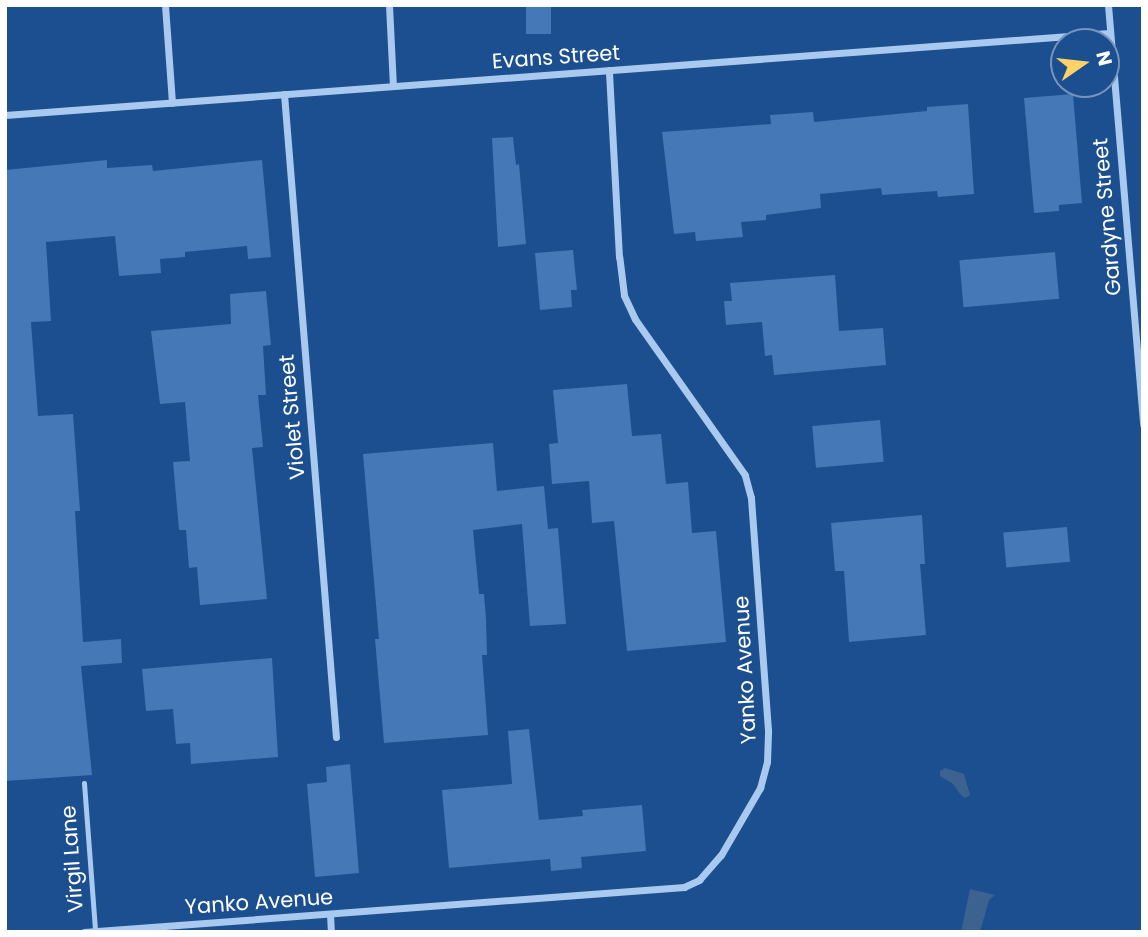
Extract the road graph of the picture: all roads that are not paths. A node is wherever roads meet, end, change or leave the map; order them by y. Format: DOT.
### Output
graph roads {
  1 [pos="166,5"];
  2 [pos="389,5"];
  3 [pos="1108,5"];
  4 [pos="1109,28"];
  5 [pos="1050,37"];
  6 [pos="609,70"];
  7 [pos="393,86"];
  8 [pos="284,94"];
  9 [pos="1115,98"];
  10 [pos="172,103"];
  11 [pos="5,115"];
  12 [pos="1143,425"];
  13 [pos="335,737"];
  14 [pos="84,783"];
  15 [pos="330,914"];
  16 [pos="96,931"];
  17 [pos="85,932"];
  18 [pos="331,932"];
  1 -- 10 [label="street"];
  2 -- 7 [label="street"];
  3 -- 4 [label="street, Gardyne Street"];
  5 -- 6 [label="street, Evans Street"];
  6 -- 7 [label="street, Evans Street"];
  6 -- 15 [label="street, Yanko Avenue"];
  7 -- 8 [label="street, Evans Street"];
  8 -- 10 [label="street, Evans Street"];
  8 -- 13 [label="street, Violet Street"];
  9 -- 12 [label="street, Gardyne Street"];
  10 -- 11 [label="street, Evans Street"];
  14 -- 16 [label="lane, Virgil Lane"];
  15 -- 16 [label="street, Yanko Avenue"];
  15 -- 18 [label="street"];
  16 -- 17 [label="street, Yanko Avenue"];
}
